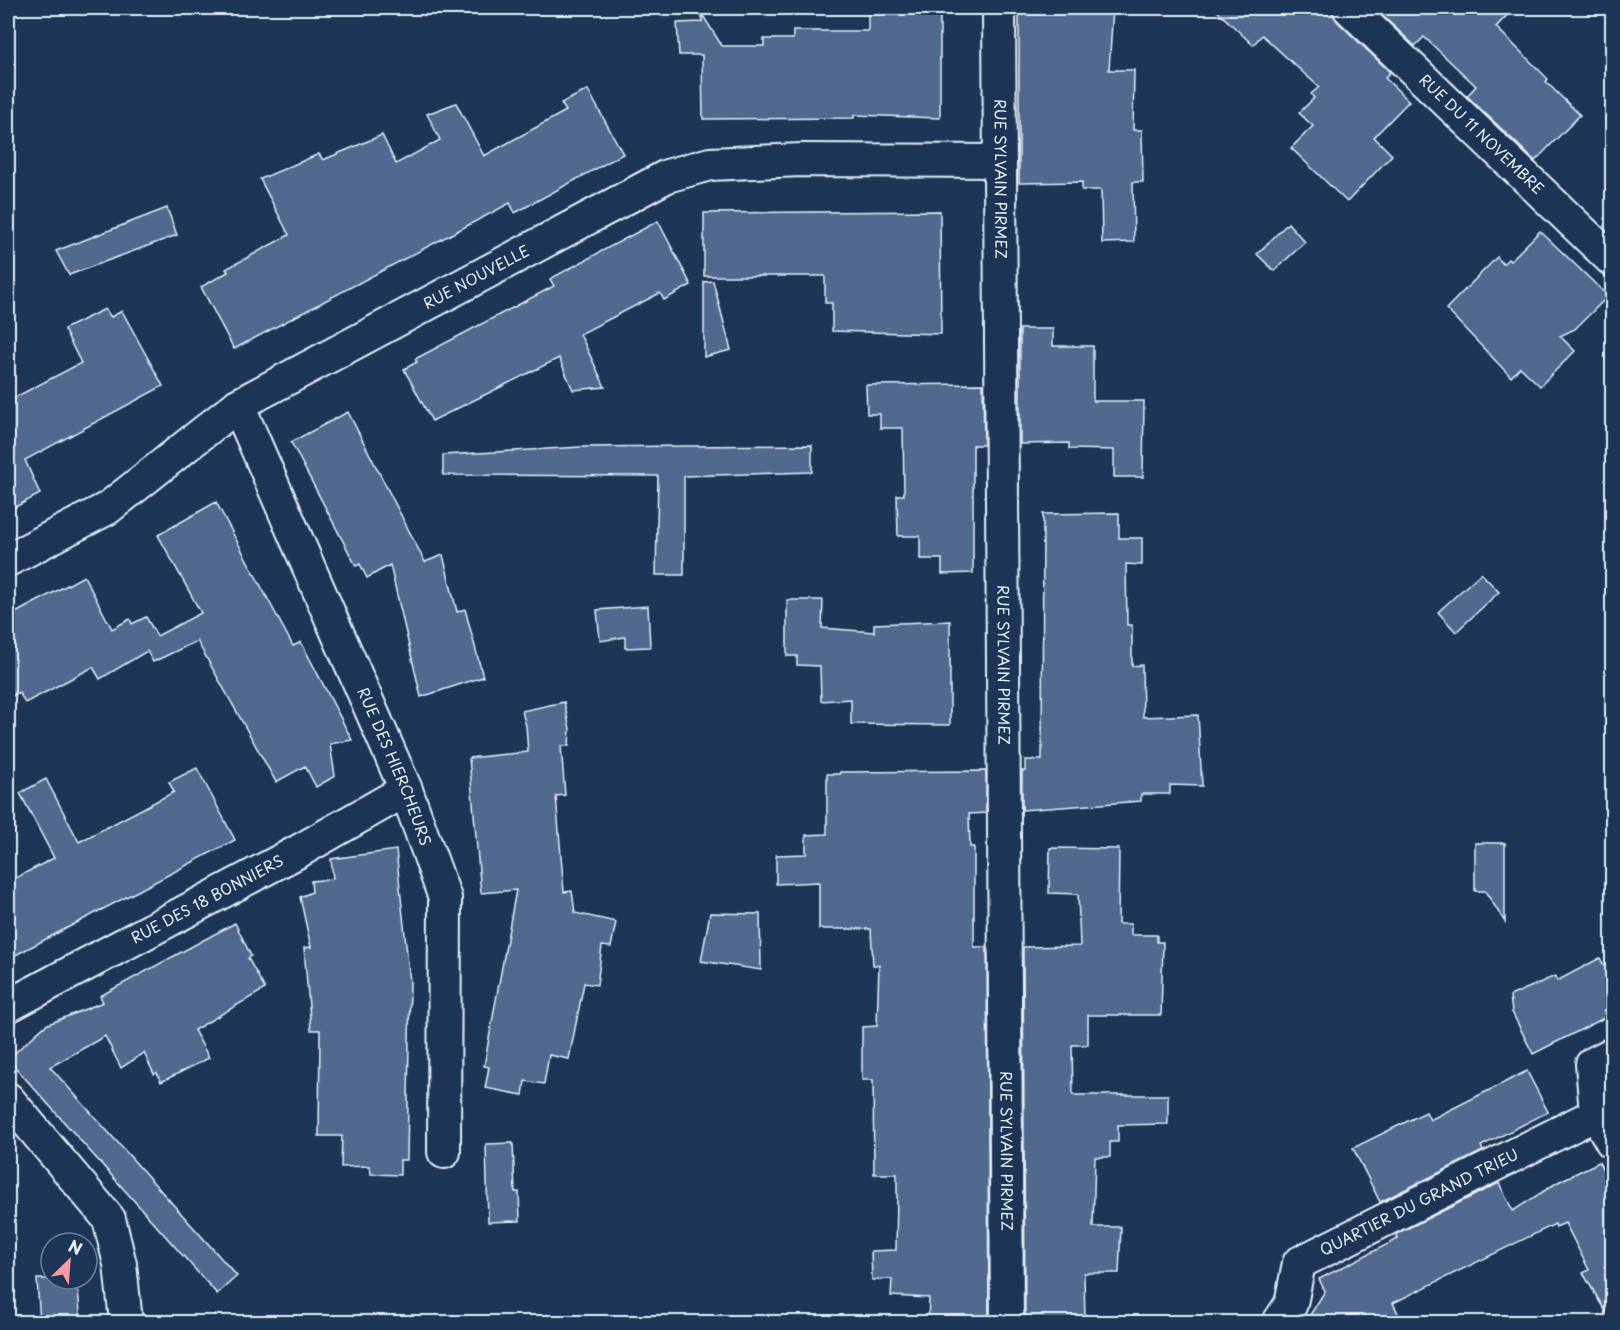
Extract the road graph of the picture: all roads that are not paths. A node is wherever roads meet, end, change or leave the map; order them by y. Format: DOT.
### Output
graph roads {
  1 [pos="999,8"];
  2 [pos="1349,8"];
  3 [pos="1000,161"];
  4 [pos="1612,260"];
  5 [pos="238,405"];
  6 [pos="8,560"];
  7 [pos="406,790"];
  8 [pos="8,1006"];
  9 [pos="1612,1054"];
  10 [pos="8,1099"];
  11 [pos="1596,1114"];
  12 [pos="1612,1142"];
  13 [pos="444,1152"];
  14 [pos="126,1323"];
  15 [pos="1007,1323"];
  16 [pos="1279,1323"];
  1 -- 3 [label="street, RUE SYLVAIN PIRMEZ"];
  2 -- 4 [label="street, RUE DU 11 NOVEMBRE"];
  3 -- 5 [label="street, RUE NOUVELLE"];
  3 -- 15 [label="street, RUE SYLVAIN PIRMEZ"];
  5 -- 6 [label="street, RUE NOUVELLE"];
  5 -- 7 [label="street, RUE DES HIERCHEURS"];
  7 -- 8 [label="street, RUE DES 18 BONNIERS"];
  7 -- 13 [label="street, RUE DES HIERCHEURS"];
  9 -- 11 [label="street"];
  10 -- 14 [label="street"];
  11 -- 12 [label="street"];
  11 -- 16 [label="street, QUARTIER DU GRAND TRIEU"];
}
